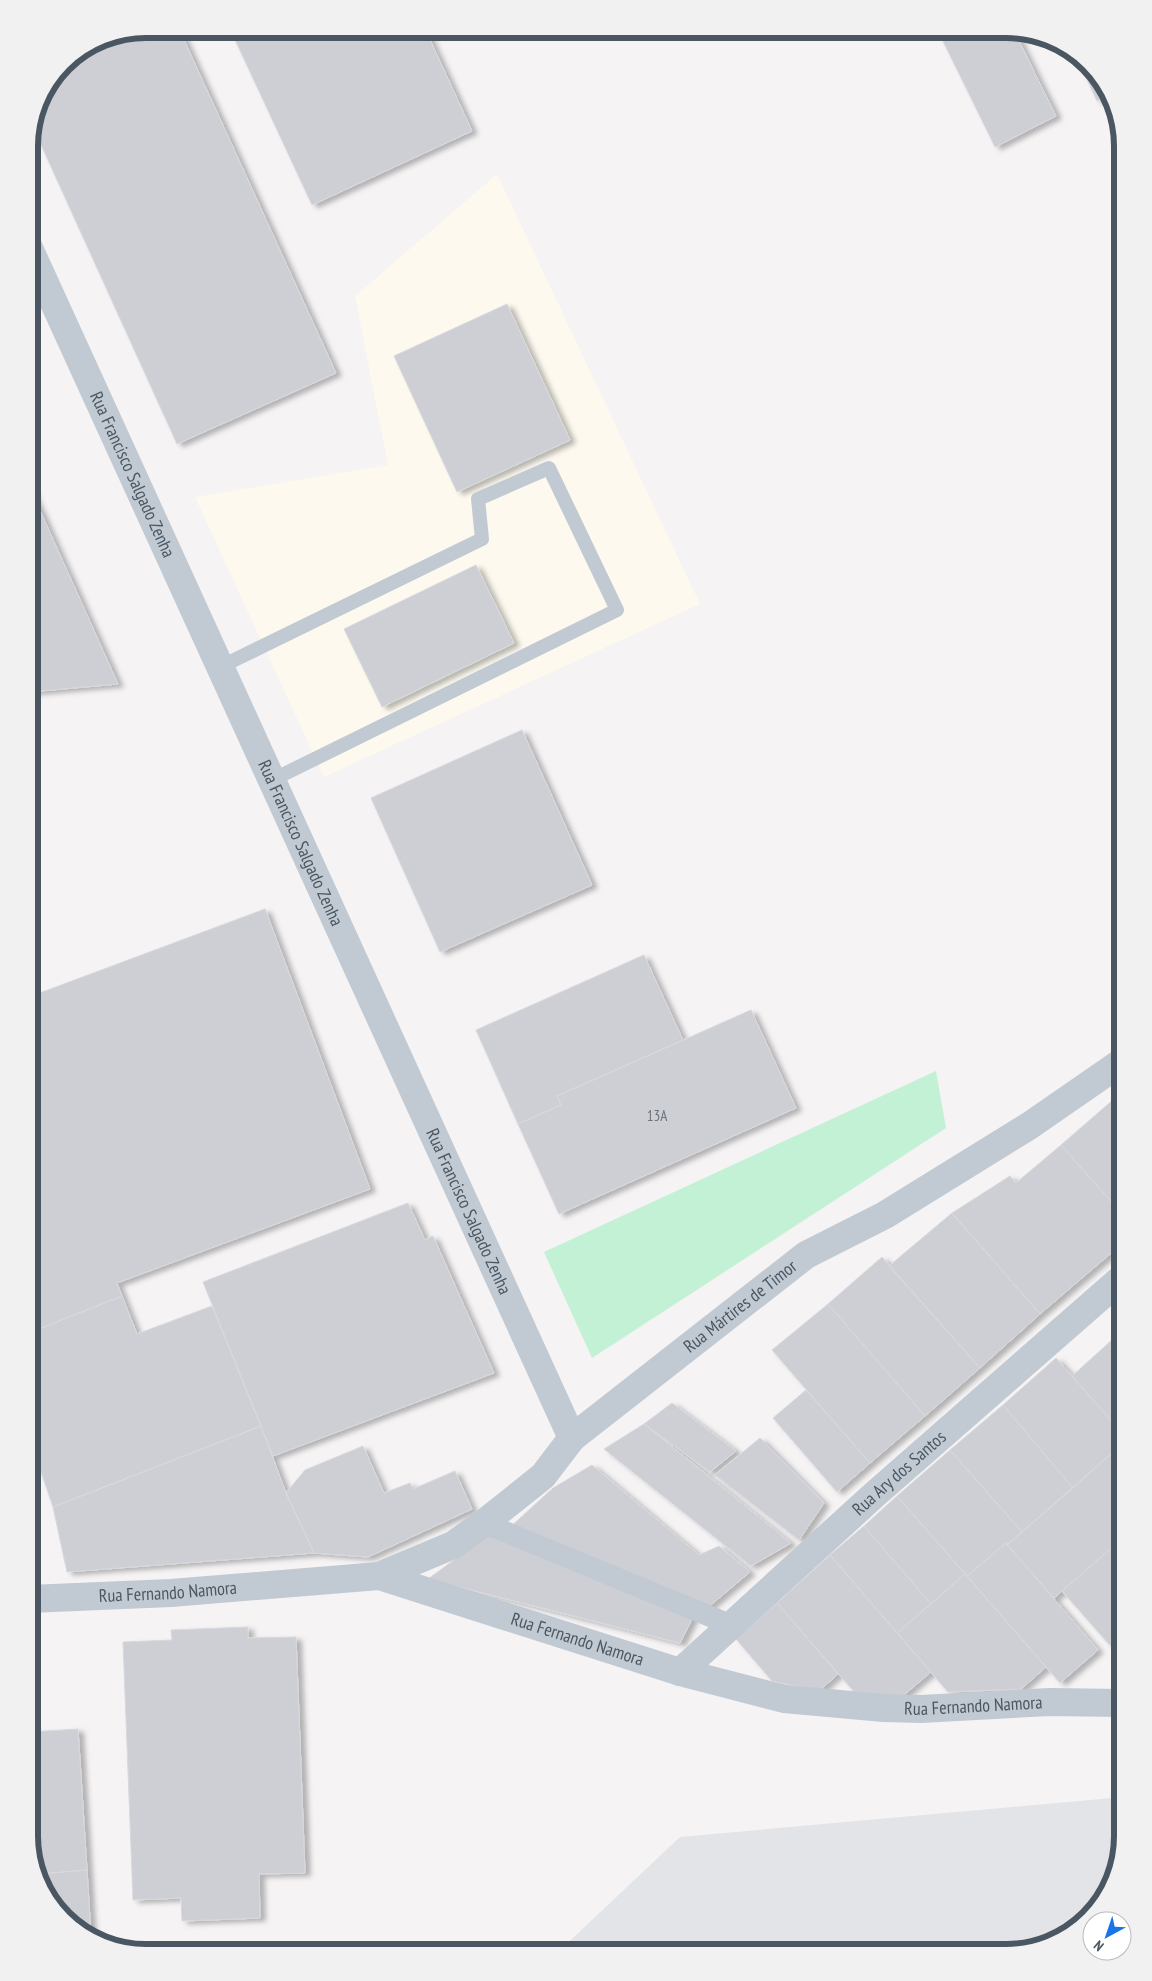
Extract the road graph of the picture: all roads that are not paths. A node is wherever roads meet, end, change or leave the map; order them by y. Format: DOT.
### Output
graph roads {
  1 [pos="38,268"];
  2 [pos="220,667"];
  3 [pos="272,780"];
  4 [pos="1114,1067"];
  5 [pos="1114,1285"];
  6 [pos="572,1438"];
  7 [pos="484,1523"];
  8 [pos="379,1576"];
  9 [pos="38,1596"];
  10 [pos="731,1625"];
  11 [pos="680,1672"];
  12 [pos="1114,1703"];
  1 -- 2 [label="street, Rua Francisco Salgado Zenha"];
  2 -- 3 [label="street, Rua Francisco Salgado Zenha"];
  2 -- 3 [label="lane"];
  3 -- 6 [label="street, Rua Francisco Salgado Zenha"];
  4 -- 6 [label="street, Rua Mártires de Timor"];
  5 -- 10 [label="street, Rua Ary dos Santos"];
  6 -- 7 [label="street, Rua Mártires de Timor"];
  7 -- 8 [label="street, Rua Mártires de Timor"];
  7 -- 10 [label="street"];
  8 -- 9 [label="street, Rua Fernando Namora"];
  8 -- 11 [label="street, Rua Fernando Namora"];
  10 -- 11 [label="street, Rua Ary dos Santos"];
  11 -- 12 [label="street, Rua Fernando Namora"];
}
